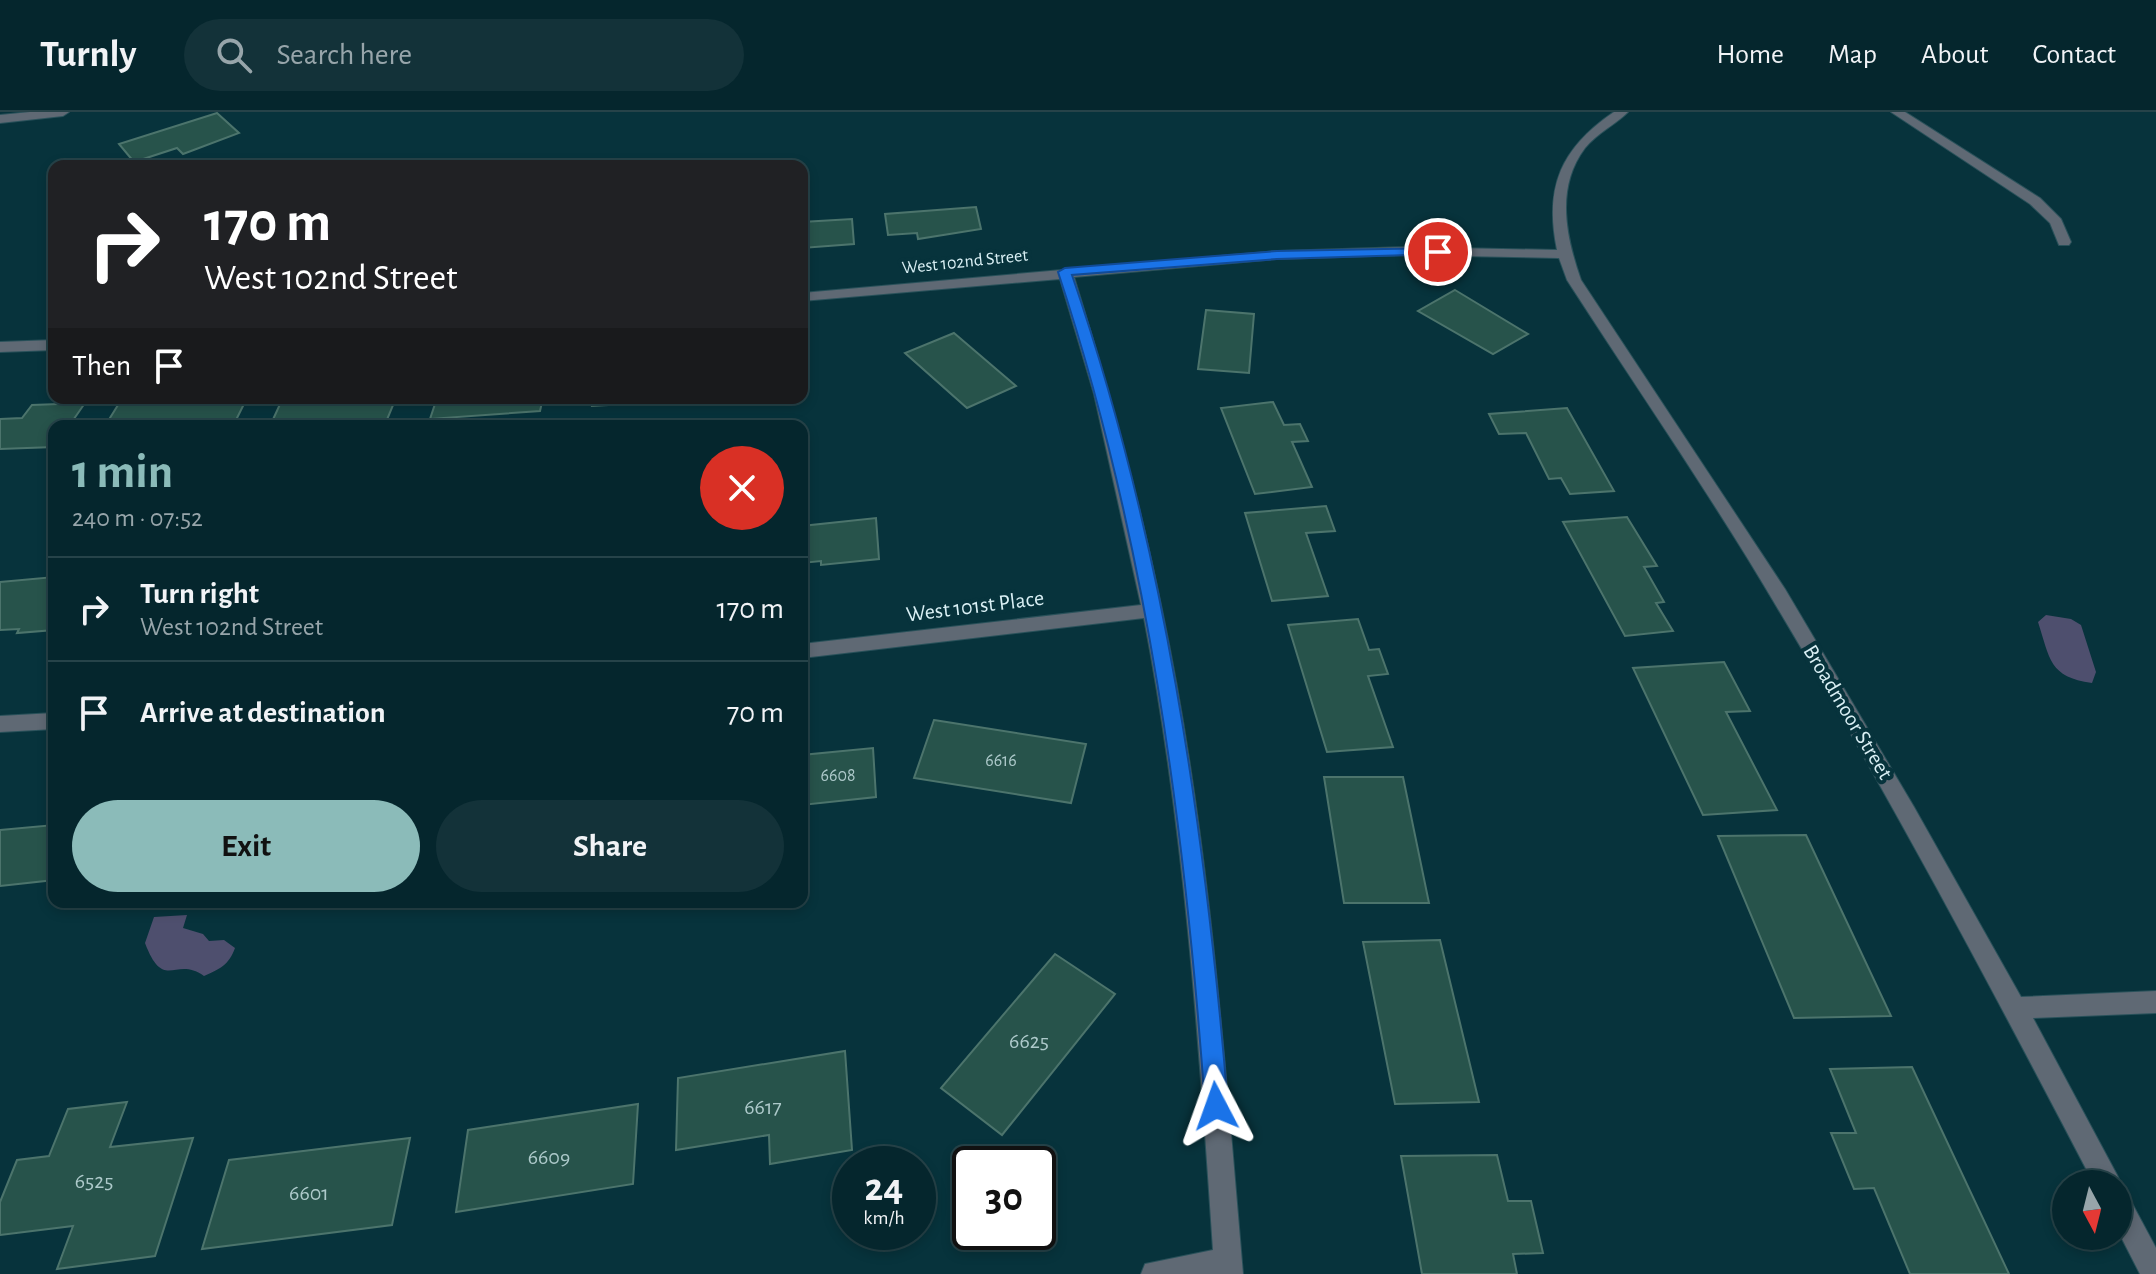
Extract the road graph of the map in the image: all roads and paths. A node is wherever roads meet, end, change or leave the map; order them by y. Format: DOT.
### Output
graph roads {
  1 [pos="63,112"];
  2 [pos="1622,112"];
  3 [pos="1897,112"];
  4 [pos="0,119"];
  5 [pos="2064,242"];
  6 [pos="1564,254"];
  7 [pos="1065,272"];
  8 [pos="808,296"];
  9 [pos="48,345"];
  10 [pos="0,347"];
  11 [pos="1153,610"];
  12 [pos="808,650"];
  13 [pos="48,721"];
  14 [pos="0,724"];
  15 [pos="2156,1002"];
  16 [pos="2016,1008"];
  17 [pos="2101,1170"];
  18 [pos="2132,1230"];
  19 [pos="1228,1268"];
  20 [pos="1155,1274"];
  21 [pos="2155,1274"];
  1 -- 4 [label="street"];
  2 -- 6 [label="street, Broadmoor Street"];
  3 -- 5 [label="street"];
  6 -- 7 [label="street, West 102nd Street"];
  6 -- 16 [label="street, Broadmoor Street"];
  7 -- 8 [label="street, West 102nd Street"];
  7 -- 11 [label="street"];
  9 -- 10 [label="street"];
  11 -- 12 [label="street, West 101st Place"];
  11 -- 19 [label="street"];
  13 -- 14 [label="street"];
  15 -- 16 [label="street"];
  16 -- 17 [label="street, Broadmoor Street"];
  18 -- 21 [label="street"];
  19 -- 20 [label="street"];
}
